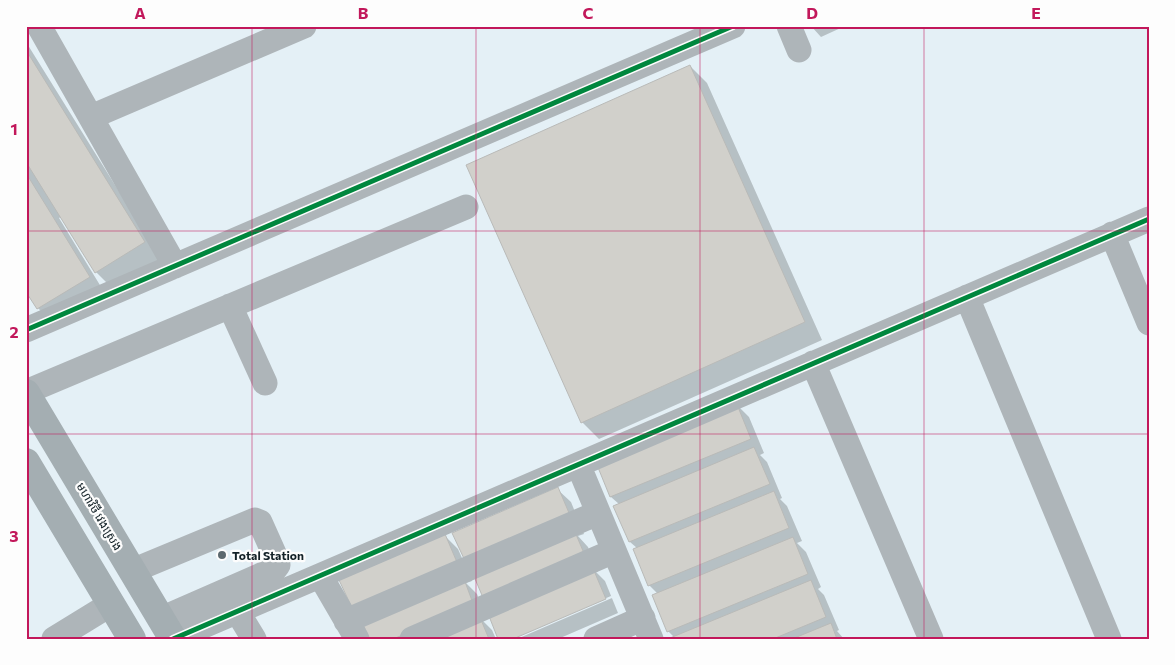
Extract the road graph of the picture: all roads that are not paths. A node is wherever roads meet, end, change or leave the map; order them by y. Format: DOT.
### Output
graph roads {
  1 [pos="39,26"];
  2 [pos="304,26"];
  3 [pos="733,26"];
  4 [pos="789,26"];
  5 [pos="799,50"];
  6 [pos="91,117"];
  7 [pos="466,208"];
  8 [pos="1149,219"];
  9 [pos="1112,234"];
  10 [pos="175,266"];
  11 [pos="967,297"];
  12 [pos="230,306"];
  13 [pos="1149,323"];
  14 [pos="26,330"];
  15 [pos="813,363"];
  16 [pos="265,383"];
  17 [pos="26,393"];
  18 [pos="26,462"];
  19 [pos="580,469"];
  20 [pos="598,513"];
  21 [pos="614,550"];
  22 [pos="132,571"];
  23 [pos="325,584"];
  24 [pos="111,604"];
  25 [pos="237,611"];
  26 [pos="647,629"];
  27 [pos="352,630"];
  28 [pos="169,632"];
  29 [pos="54,639"];
  30 [pos="132,639"];
  31 [pos="254,639"];
  32 [pos="412,639"];
  33 [pos="596,639"];
  34 [pos="931,639"];
  35 [pos="1110,639"];
  1 -- 6 [label="street"];
  2 -- 6 [label="street"];
  3 -- 10 [label="street"];
  4 -- 5 [label="street"];
  6 -- 10 [label="street"];
  7 -- 12 [label="street"];
  8 -- 9 [label="street"];
  9 -- 11 [label="street"];
  9 -- 13 [label="street"];
  10 -- 14 [label="street"];
  11 -- 15 [label="street"];
  11 -- 35 [label="street"];
  12 -- 16 [label="street"];
  12 -- 17 [label="street"];
  15 -- 25 [label="street"];
  15 -- 34 [label="street"];
  17 -- 22 [label="main road, មហាវិថី វេងស្រេង"];
  18 -- 24 [label="main road"];
  19 -- 20 [label="street"];
  20 -- 21 [label="street"];
  20 -- 27 [label="street"];
  21 -- 26 [label="street"];
  21 -- 32 [label="street"];
  22 -- 28 [label="main road, មហាវិថី វេងស្រេង"];
  22 -- 28 [label="street"];
  23 -- 27 [label="street"];
  24 -- 29 [label="street"];
  24 -- 30 [label="main road"];
  25 -- 28 [label="street"];
  25 -- 31 [label="street"];
  26 -- 33 [label="street"];
}
